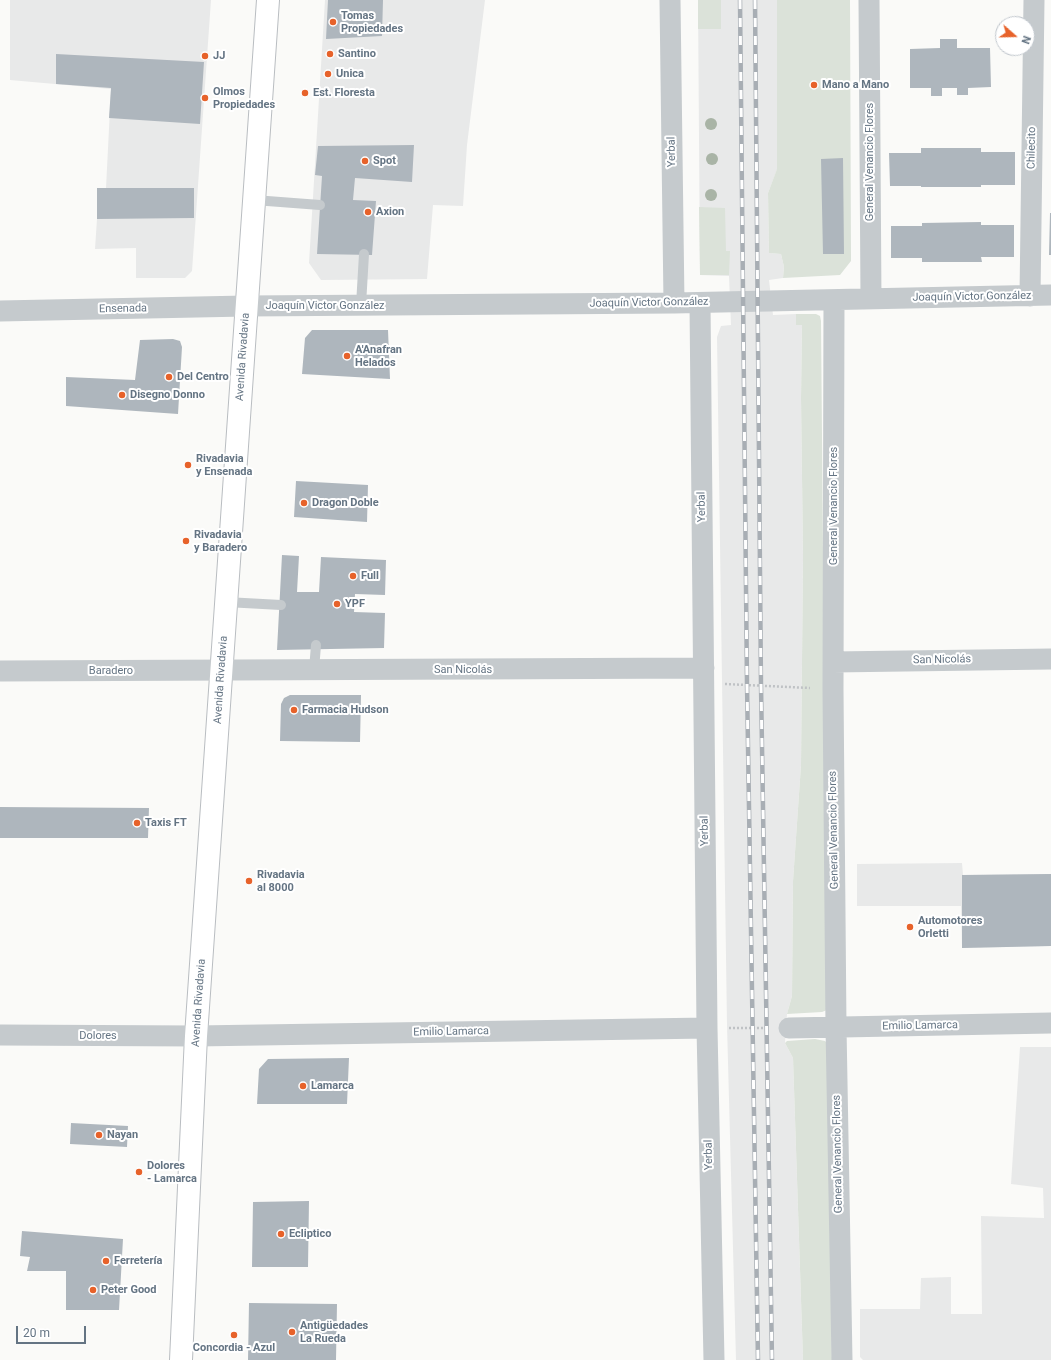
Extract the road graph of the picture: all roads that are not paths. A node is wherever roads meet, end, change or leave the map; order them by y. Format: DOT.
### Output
graph roads {
  1 [pos="268,0"];
  2 [pos="670,0"];
  3 [pos="869,0"];
  4 [pos="1034,0"];
  5 [pos="254,200"];
  6 [pos="320,205"];
  7 [pos="364,254"];
  8 [pos="1030,296"];
  9 [pos="1051,296"];
  10 [pos="871,299"];
  11 [pos="834,300"];
  12 [pos="700,302"];
  13 [pos="674,303"];
  14 [pos="246,306"];
  15 [pos="361,306"];
  16 [pos="0,311"];
  17 [pos="226,602"];
  18 [pos="281,605"];
  19 [pos="316,645"];
  20 [pos="1051,659"];
  21 [pos="833,662"];
  22 [pos="704,668"];
  23 [pos="222,670"];
  24 [pos="314,670"];
  25 [pos="0,672"];
  26 [pos="1051,1023"];
  27 [pos="836,1027"];
  28 [pos="707,1028"];
  29 [pos="789,1028"];
  30 [pos="0,1035"];
  31 [pos="196,1036"];
  32 [pos="181,1360"];
  33 [pos="714,1360"];
  34 [pos="842,1360"];
  1 -- 5 [label="main road, Avenida Rivadavia"];
  2 -- 13 [label="street, Yerbal"];
  3 -- 10 [label="street, General Venancio Flores"];
  4 -- 8 [label="street, Chilecito"];
  5 -- 6 [label="lane"];
  5 -- 14 [label="main road, Avenida Rivadavia"];
  7 -- 15 [label="lane"];
  8 -- 9 [label="street, Joaquín Victor González"];
  8 -- 10 [label="street, Joaquín Victor González"];
  10 -- 11 [label="street, Joaquín Victor González"];
  11 -- 12 [label="street, Joaquín Victor González"];
  11 -- 21 [label="street, General Venancio Flores"];
  12 -- 13 [label="street, Joaquín Victor González"];
  12 -- 22 [label="street, Yerbal"];
  13 -- 15 [label="street, Joaquín Victor González"];
  14 -- 15 [label="street, Joaquín Victor González"];
  14 -- 16 [label="street, Ensenada"];
  14 -- 17 [label="main road, Avenida Rivadavia"];
  17 -- 18 [label="lane"];
  17 -- 23 [label="main road, Avenida Rivadavia"];
  19 -- 24 [label="lane"];
  20 -- 21 [label="street, San Nicolás"];
  21 -- 27 [label="street, General Venancio Flores"];
  22 -- 24 [label="street, San Nicolás"];
  22 -- 28 [label="street, Yerbal"];
  23 -- 24 [label="street, San Nicolás"];
  23 -- 25 [label="street, Baradero"];
  23 -- 31 [label="main road, Avenida Rivadavia"];
  26 -- 27 [label="street, Emilio Lamarca"];
  27 -- 29 [label="street, Emilio Lamarca"];
  27 -- 34 [label="street, General Venancio Flores"];
  28 -- 31 [label="street, Emilio Lamarca"];
  28 -- 33 [label="street, Yerbal"];
  30 -- 31 [label="street, Dolores"];
  31 -- 32 [label="main road, Avenida Rivadavia"];
}
